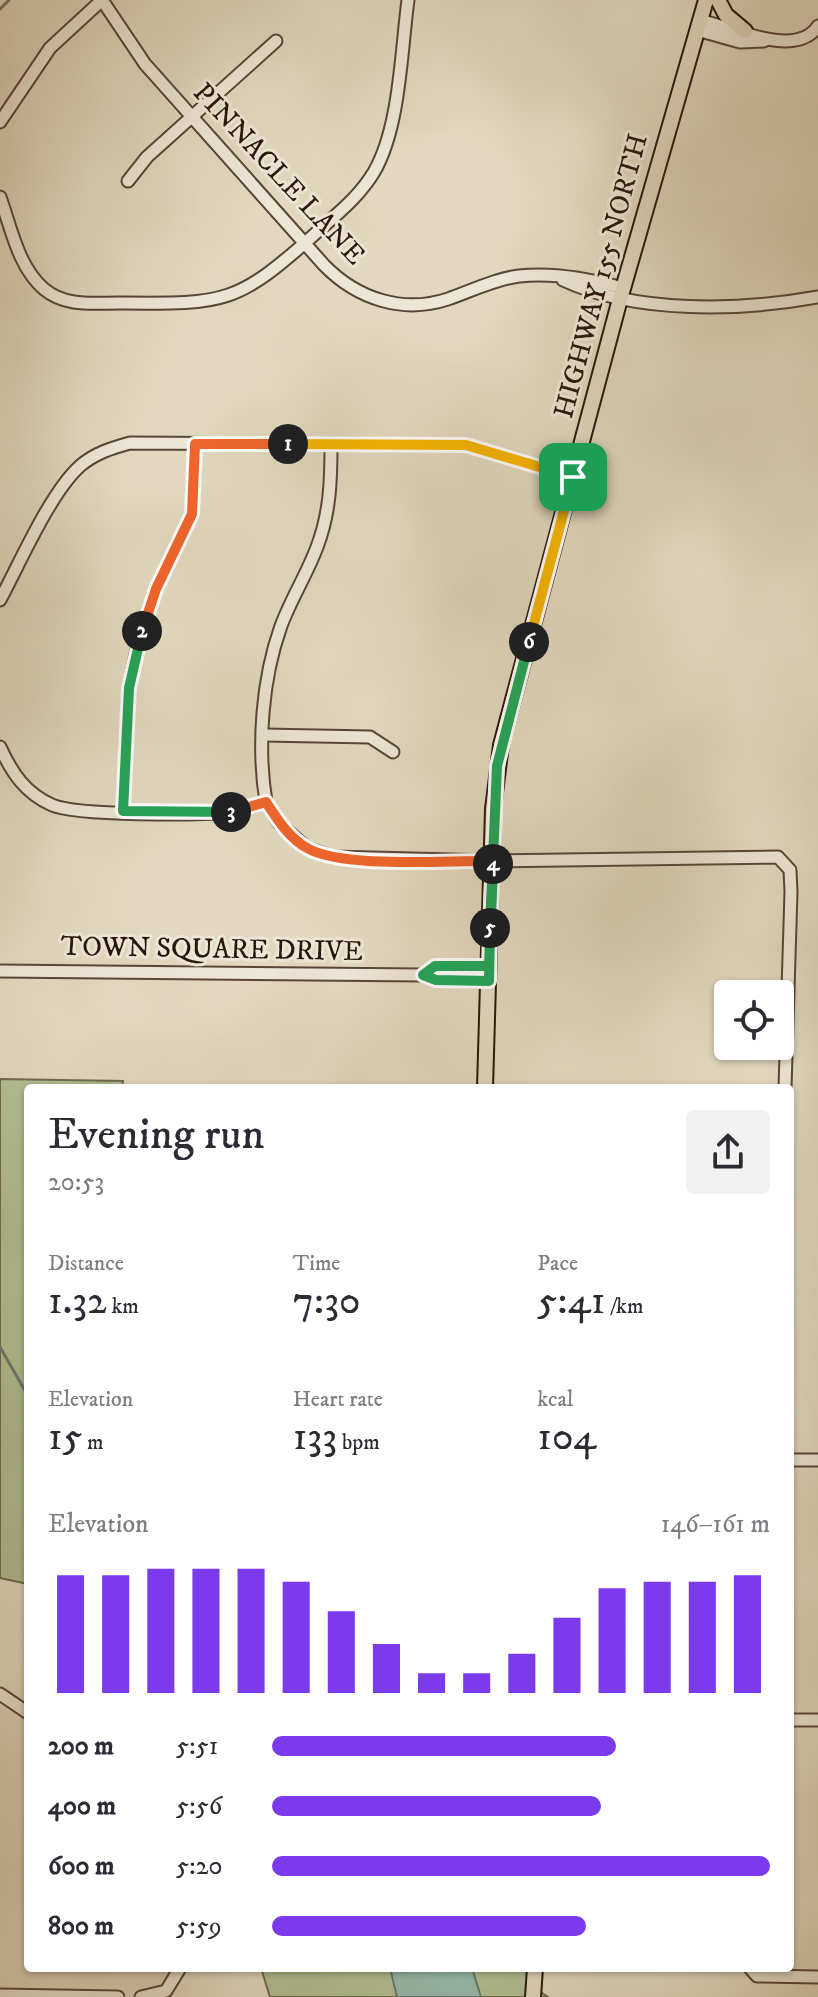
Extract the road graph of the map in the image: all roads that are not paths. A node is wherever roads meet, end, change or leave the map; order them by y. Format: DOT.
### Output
graph roads {
  1 [pos="102,0"];
  2 [pos="408,0"];
  3 [pos="706,0"];
  4 [pos="718,0"];
  5 [pos="699,25"];
  6 [pos="818,26"];
  7 [pos="745,31"];
  8 [pos="772,40"];
  9 [pos="276,41"];
  10 [pos="192,117"];
  11 [pos="0,122"];
  12 [pos="128,181"];
  13 [pos="0,197"];
  14 [pos="305,243"];
  15 [pos="622,294"];
  16 [pos="818,297"];
  17 [pos="195,444"];
  18 [pos="331,445"];
  19 [pos="573,477"];
  20 [pos="0,600"];
  21 [pos="264,735"];
  22 [pos="0,747"];
  23 [pos="393,752"];
  24 [pos="266,802"];
  25 [pos="123,811"];
  26 [pos="493,861"];
  27 [pos="0,971"];
  28 [pos="489,974"];
  29 [pos="485,1084"];
  30 [pos="785,1084"];
  31 [pos="794,1460"];
  32 [pos="818,1460"];
  33 [pos="0,1694"];
  34 [pos="24,1710"];
  35 [pos="794,1720"];
  36 [pos="818,1720"];
  37 [pos="178,1972"];
  38 [pos="535,1972"];
  39 [pos="754,1972"];
  40 [pos="818,1977"];
  41 [pos="0,1995"];
  42 [pos="118,1997"];
  43 [pos="141,1997"];
  44 [pos="533,1997"];
  1 -- 10 [label="street, PINNACLE LANE"];
  1 -- 11 [label="street"];
  2 -- 14 [label="street"];
  3 -- 5 [label="main road, HIGHWAY 155 NORTH"];
  4 -- 7 [label="main road"];
  5 -- 7 [label="street"];
  5 -- 8 [label="street"];
  5 -- 15 [label="main road, HIGHWAY 155 NORTH"];
  6 -- 8 [label="street"];
  7 -- 8 [label="street"];
  9 -- 10 [label="street"];
  10 -- 12 [label="street"];
  10 -- 14 [label="street, PINNACLE LANE"];
  13 -- 14 [label="street"];
  14 -- 15 [label="street, PINNACLE LANE"];
  15 -- 16 [label="street, PINNACLE LANE"];
  15 -- 19 [label="main road, HIGHWAY 155 NORTH"];
  17 -- 18 [label="street"];
  17 -- 20 [label="street"];
  17 -- 25 [label="street"];
  18 -- 19 [label="street"];
  18 -- 21 [label="street"];
  19 -- 26 [label="main road, HIGHWAY 155 NORTH"];
  21 -- 23 [label="street"];
  21 -- 24 [label="street"];
  22 -- 25 [label="street"];
  24 -- 25 [label="street"];
  24 -- 26 [label="street"];
  26 -- 28 [label="main road, HIGHWAY 155 NORTH"];
  26 -- 30 [label="street"];
  27 -- 28 [label="street, TOWN SQUARE DRIVE"];
  28 -- 29 [label="main road, HIGHWAY 155 NORTH"];
  31 -- 32 [label="street"];
  33 -- 34 [label="street"];
  35 -- 36 [label="street"];
  37 -- 43 [label="street"];
  38 -- 44 [label="main road"];
  39 -- 40 [label="street"];
  41 -- 42 [label="street"];
}
